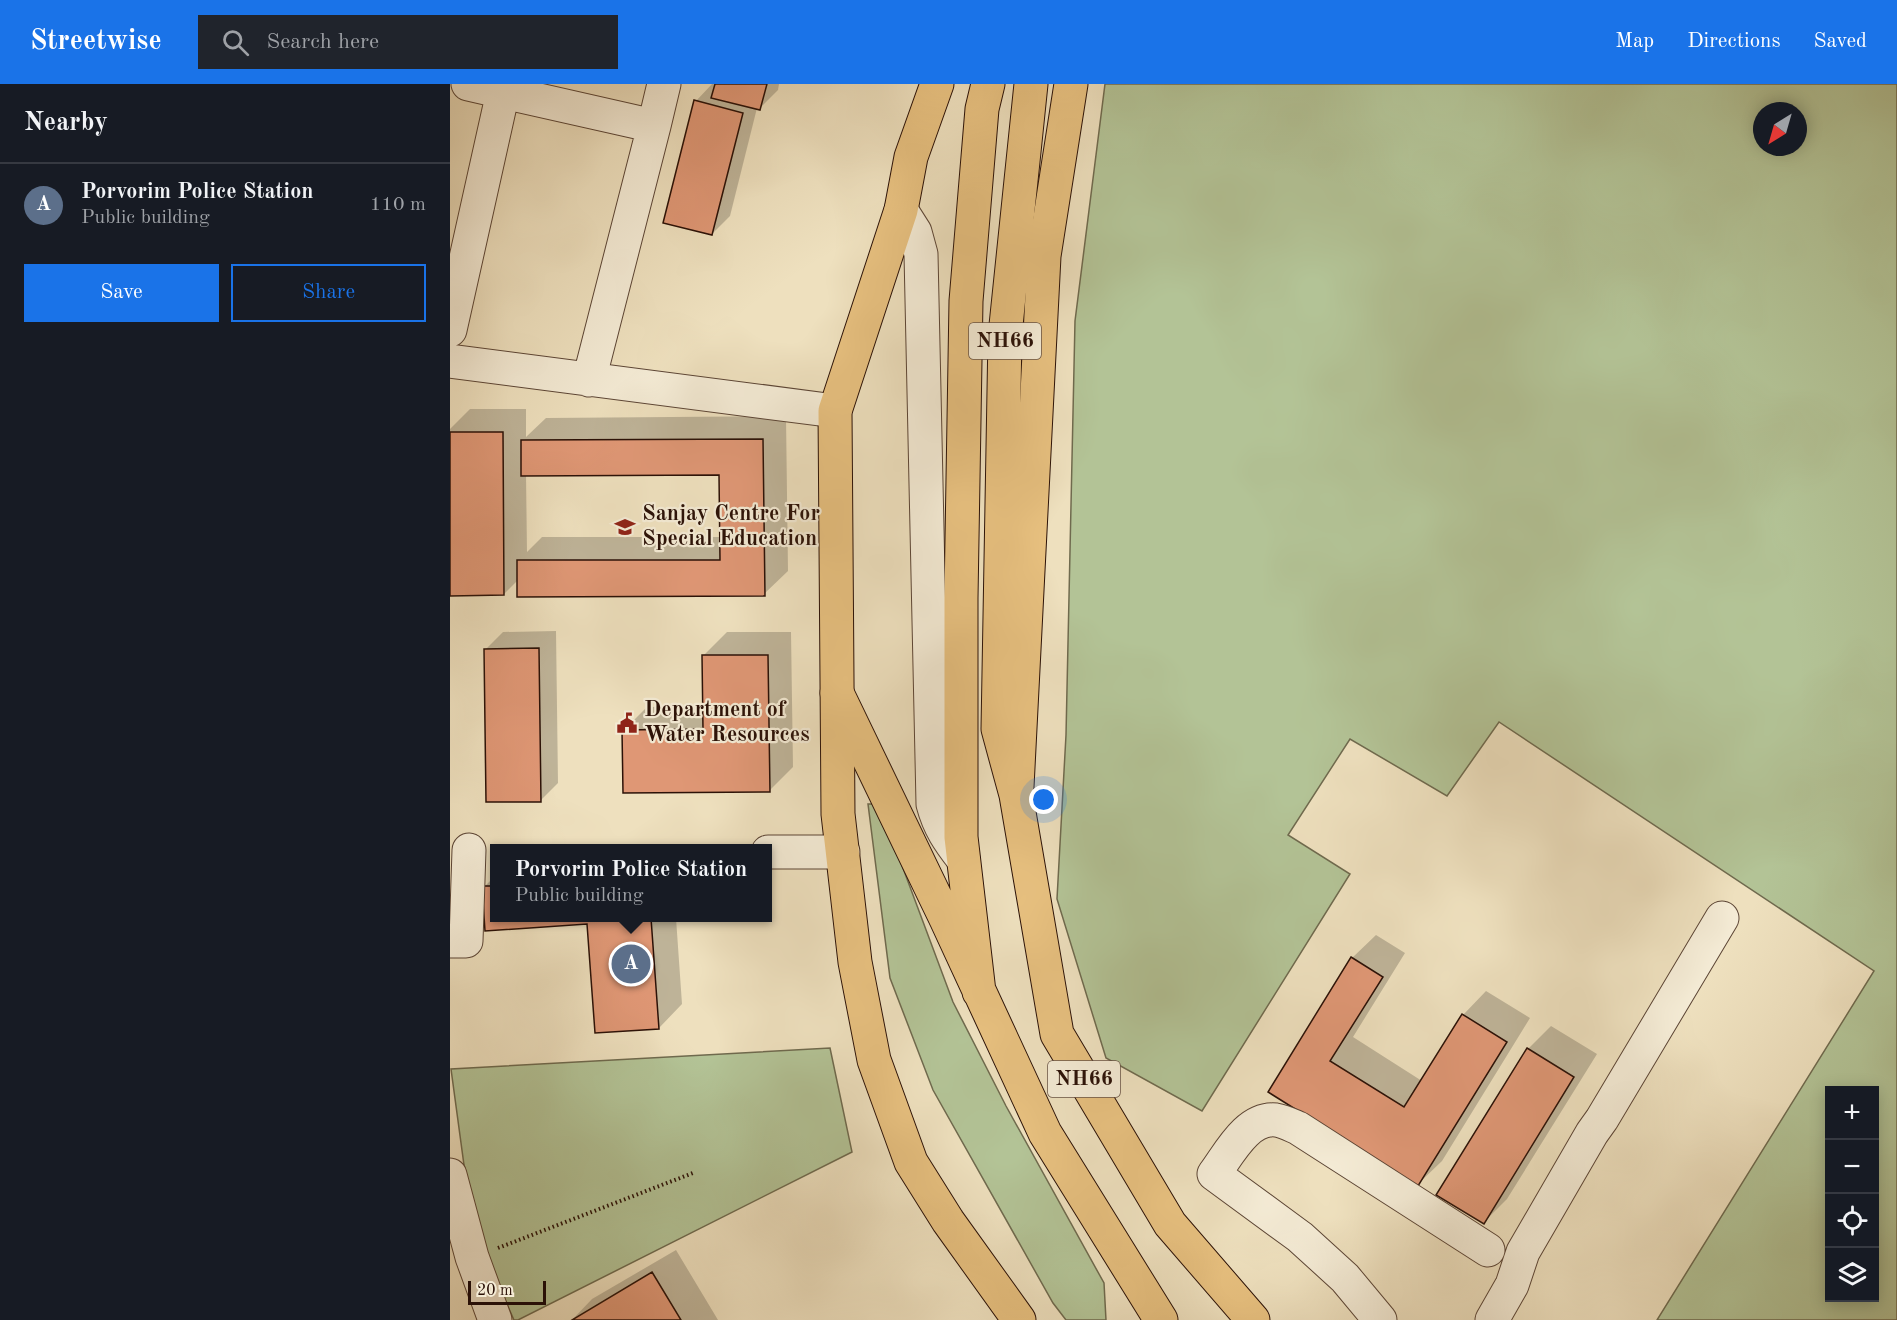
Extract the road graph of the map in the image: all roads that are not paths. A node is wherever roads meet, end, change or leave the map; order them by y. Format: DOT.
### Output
graph roads {
  1 [pos="468,84"];
  2 [pos="664,84"];
  3 [pos="937,84"];
  4 [pos="988,84"];
  5 [pos="1031,84"];
  6 [pos="1071,84"];
  7 [pos="503,92"];
  8 [pos="654,126"];
  9 [pos="901,210"];
  10 [pos="450,330"];
  11 [pos="450,361"];
  12 [pos="589,380"];
  13 [pos="835,411"];
  14 [pos="837,693"];
  15 [pos="1016,795"];
  16 [pos="471,850"];
  17 [pos="772,852"];
  18 [pos="843,852"];
  19 [pos="963,859"];
  20 [pos="1722,918"];
  21 [pos="450,941"];
  22 [pos="979,992"];
  23 [pos="450,1175"];
  24 [pos="1488,1250"];
  25 [pos="1159,1319"];
  26 [pos="495,1320"];
  27 [pos="1019,1320"];
  28 [pos="1253,1320"];
  29 [pos="1380,1320"];
  30 [pos="1492,1320"];
  1 -- 7 [label="street"];
  2 -- 8 [label="street"];
  3 -- 9 [label="main road"];
  4 -- 19 [label="main road, NH66"];
  5 -- 15 [label="main road, NH66"];
  6 -- 15 [label="main road"];
  7 -- 8 [label="street"];
  7 -- 10 [label="street"];
  8 -- 12 [label="street"];
  9 -- 13 [label="main road"];
  9 -- 19 [label="street"];
  11 -- 12 [label="street"];
  12 -- 13 [label="street"];
  13 -- 14 [label="main road"];
  14 -- 18 [label="main road"];
  14 -- 22 [label="main road"];
  15 -- 28 [label="main road, NH66"];
  16 -- 21 [label="street"];
  17 -- 18 [label="street"];
  18 -- 27 [label="main road"];
  19 -- 22 [label="main road, NH66"];
  20 -- 30 [label="street"];
  22 -- 25 [label="main road, NH66"];
  23 -- 26 [label="street"];
  24 -- 29 [label="street"];
}
